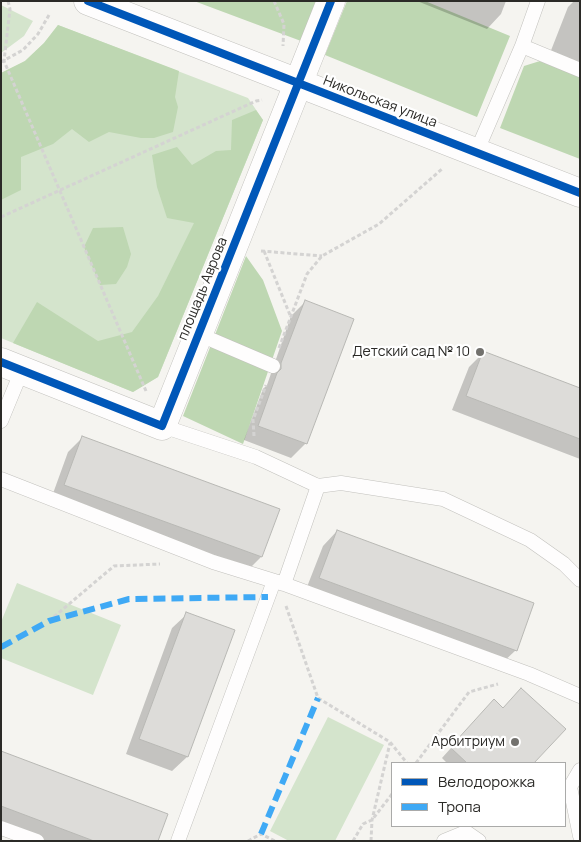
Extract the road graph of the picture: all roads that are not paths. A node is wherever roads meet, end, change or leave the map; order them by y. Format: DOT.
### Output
graph roads {
  1 [pos="88,1"];
  2 [pos="331,1"];
  3 [pos="538,1"];
  4 [pos="522,46"];
  5 [pos="580,70"];
  6 [pos="298,84"];
  7 [pos="476,152"];
  8 [pos="580,193"];
  9 [pos="198,334"];
  10 [pos="12,366"];
  11 [pos="273,366"];
  12 [pos="1,421"];
  13 [pos="162,426"];
  14 [pos="1,479"];
  15 [pos="318,486"];
  16 [pos="580,580"];
  17 [pos="279,582"];
  18 [pos="580,696"];
  19 [pos="580,770"];
  20 [pos="1,828"];
  21 [pos="580,836"];
  22 [pos="38,841"];
  23 [pos="178,841"];
  24 [pos="444,841"];
  25 [pos="479,841"];
  1 -- 6 [label="street, Никольская улица"];
  2 -- 6 [label="street, площадь Аврова"];
  3 -- 4 [label="lane"];
  4 -- 5 [label="lane"];
  4 -- 7 [label="lane"];
  6 -- 7 [label="street, Никольская улица"];
  6 -- 9 [label="street, площадь Аврова"];
  7 -- 8 [label="street, Никольская улица"];
  9 -- 11 [label="lane"];
  9 -- 13 [label="street, площадь Аврова"];
  10 -- 12 [label="lane"];
  10 -- 13 [label="street"];
  13 -- 15 [label="lane"];
  14 -- 17 [label="lane"];
  15 -- 16 [label="lane"];
  15 -- 17 [label="lane"];
  17 -- 18 [label="lane"];
  17 -- 23 [label="lane"];
  19 -- 21 [label="lane"];
  20 -- 22 [label="lane"];
  24 -- 25 [label="lane"];
}
